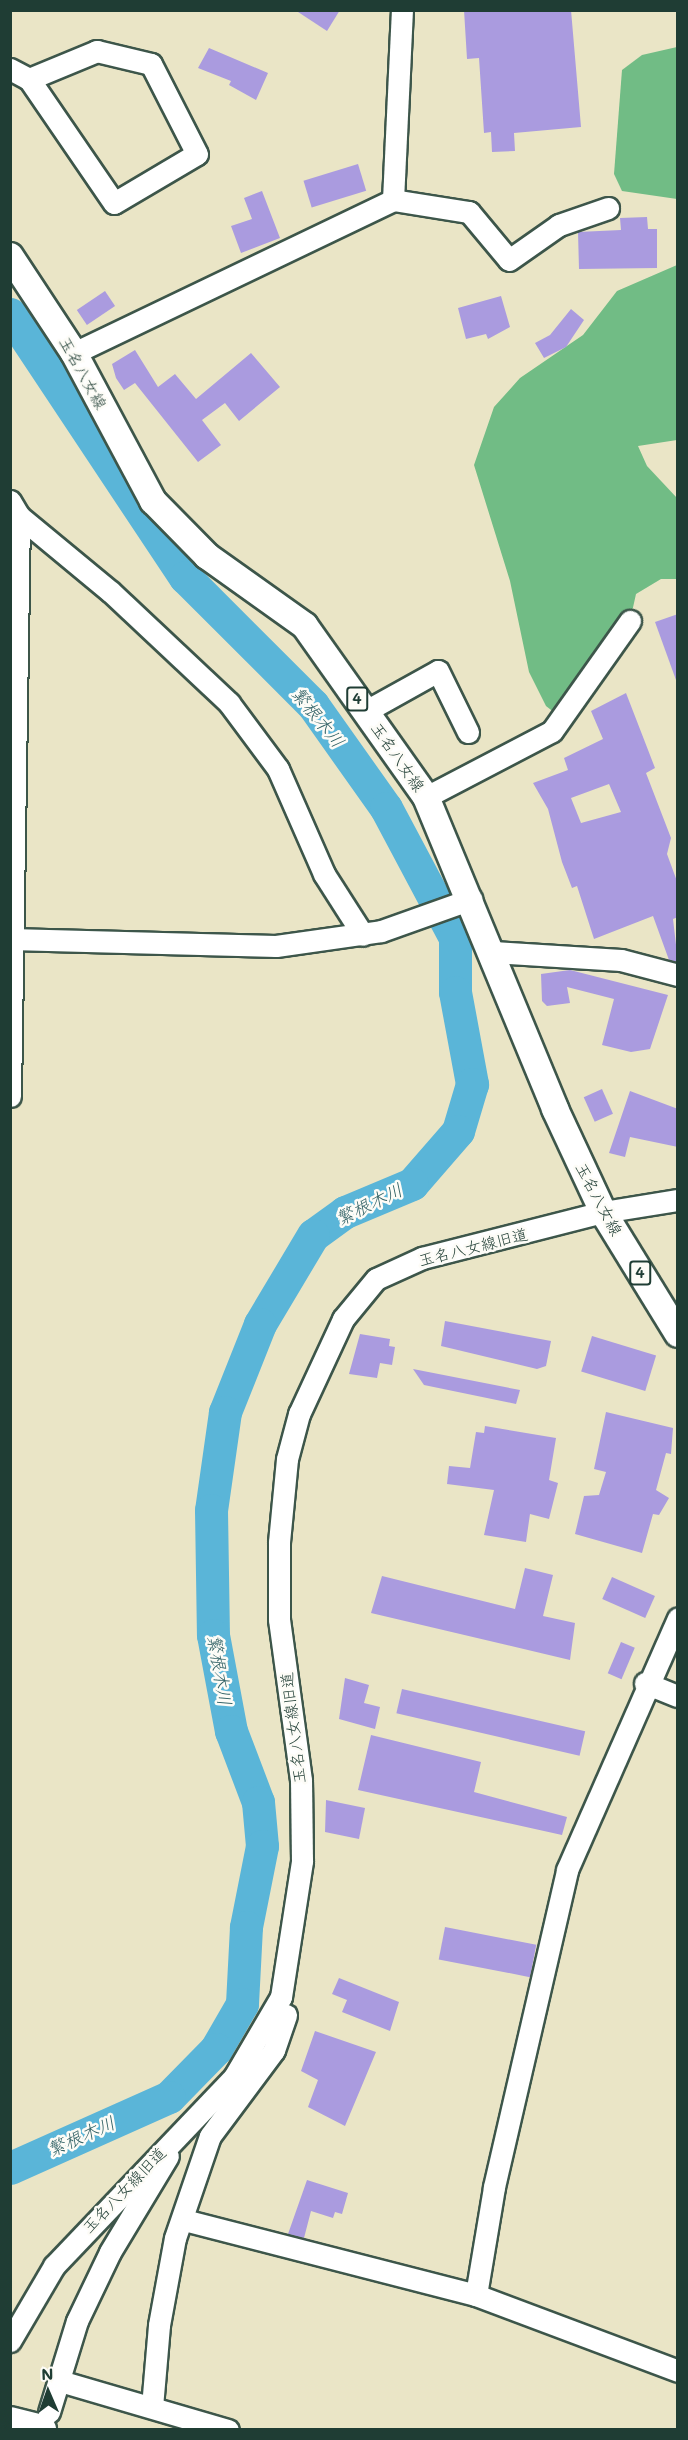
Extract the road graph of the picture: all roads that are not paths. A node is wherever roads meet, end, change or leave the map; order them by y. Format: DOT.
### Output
graph roads {
  1 [pos="402,10"];
  2 [pos="20,74"];
  3 [pos="393,200"];
  4 [pos="608,208"];
  5 [pos="10,256"];
  6 [pos="74,353"];
  7 [pos="15,509"];
  8 [pos="630,621"];
  9 [pos="366,711"];
  10 [pos="468,732"];
  11 [pos="426,797"];
  12 [pos="462,902"];
  13 [pos="372,933"];
  14 [pos="12,939"];
  15 [pos="493,952"];
  16 [pos="678,975"];
  17 [pos="10,1096"];
  18 [pos="678,1200"];
  19 [pos="603,1212"];
  20 [pos="678,1334"];
  21 [pos="678,1618"];
  22 [pos="645,1683"];
  23 [pos="678,1696"];
  24 [pos="281,1997"];
  25 [pos="186,2127"];
  26 [pos="184,2220"];
  27 [pos="476,2295"];
  28 [pos="10,2341"];
  29 [pos="678,2371"];
  30 [pos="60,2380"];
  31 [pos="152,2407"];
  32 [pos="45,2421"];
  33 [pos="10,2422"];
  34 [pos="228,2430"];
  1 -- 3 [label="street"];
  2 -- 2 [label="street"];
  3 -- 4 [label="street"];
  3 -- 6 [label="street"];
  5 -- 6 [label="main road, 玉名八女線 / 4"];
  6 -- 9 [label="main road, 玉名八女線 / 4"];
  7 -- 13 [label="street"];
  7 -- 14 [label="street"];
  8 -- 11 [label="street"];
  9 -- 10 [label="street"];
  9 -- 11 [label="main road, 玉名八女線 / 4"];
  11 -- 12 [label="main road, 玉名八女線 / 4"];
  12 -- 13 [label="street"];
  12 -- 15 [label="main road, 玉名八女線 / 4"];
  13 -- 14 [label="street"];
  14 -- 17 [label="street"];
  15 -- 16 [label="street"];
  15 -- 19 [label="main road, 玉名八女線 / 4"];
  18 -- 19 [label="street, 玉名八女線旧道"];
  19 -- 20 [label="main road, 玉名八女線 / 4"];
  19 -- 24 [label="street, 玉名八女線旧道"];
  21 -- 22 [label="street"];
  22 -- 23 [label="street"];
  22 -- 27 [label="street"];
  24 -- 25 [label="street, 玉名八女線旧道"];
  24 -- 26 [label="street"];
  25 -- 28 [label="street, 玉名八女線旧道"];
  25 -- 30 [label="street"];
  26 -- 27 [label="street"];
  26 -- 31 [label="street"];
  27 -- 29 [label="street"];
  30 -- 31 [label="street"];
  30 -- 32 [label="street"];
  31 -- 34 [label="street"];
  32 -- 33 [label="highway"];
}
